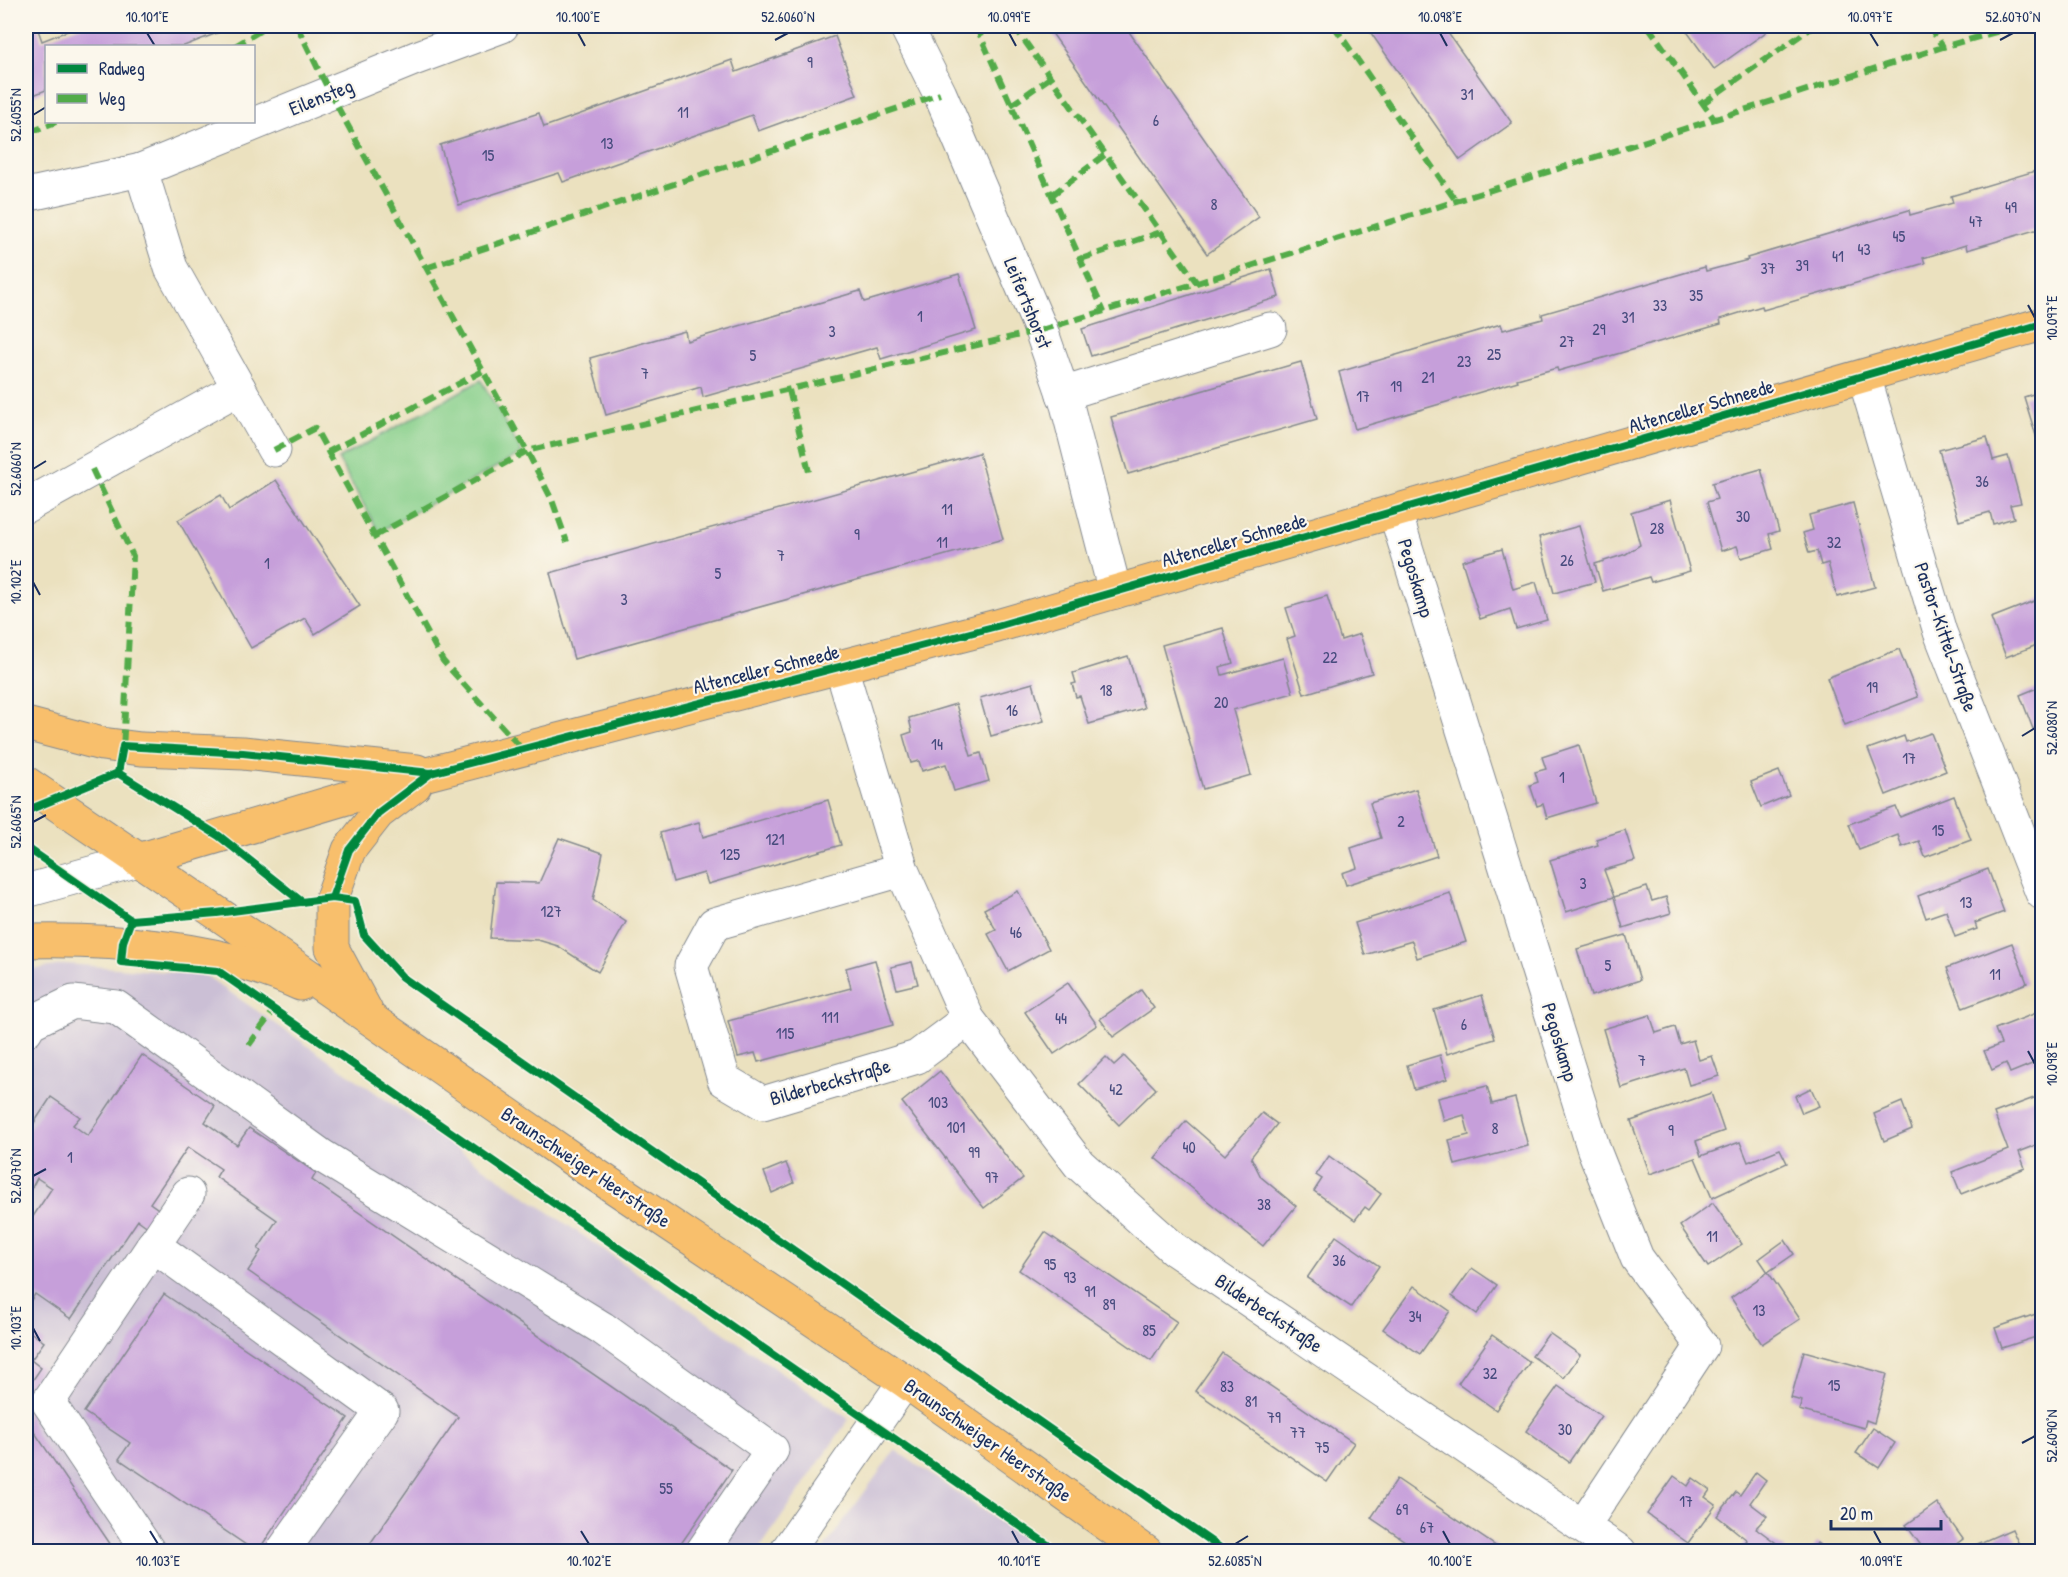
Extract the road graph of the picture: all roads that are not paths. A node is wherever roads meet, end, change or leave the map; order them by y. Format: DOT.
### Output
graph roads {
  1 [pos="502,26"];
  2 [pos="906,26"];
  3 [pos="141,170"];
  4 [pos="26,195"];
  5 [pos="2043,324"];
  6 [pos="1270,329"];
  7 [pos="1864,376"];
  8 [pos="239,388"];
  9 [pos="1063,394"];
  10 [pos="274,450"];
  11 [pos="26,506"];
  12 [pos="1395,512"];
  13 [pos="1114,592"];
  14 [pos="841,668"];
  15 [pos="26,724"];
  16 [pos="431,773"];
  17 [pos="26,783"];
  18 [pos="138,860"];
  19 [pos="902,870"];
  20 [pos="26,891"];
  21 [pos="2043,893"];
  22 [pos="26,941"];
  23 [pos="369,1017"];
  24 [pos="968,1019"];
  25 [pos="26,1030"];
  26 [pos="188,1194"];
  27 [pos="153,1245"];
  28 [pos="905,1381"];
  29 [pos="37,1406"];
  30 [pos="1583,1526"];
  31 [pos="148,1551"];
  32 [pos="282,1551"];
  33 [pos="702,1551"];
  34 [pos="786,1551"];
  35 [pos="1146,1551"];
  36 [pos="1620,1551"];
  1 -- 3 [label="street, Eilensteg"];
  2 -- 9 [label="street, Leifertshorst"];
  3 -- 4 [label="street, Eilensteg"];
  3 -- 8 [label="street"];
  5 -- 7 [label="main road, Altenceller Schneede"];
  6 -- 9 [label="street"];
  7 -- 12 [label="main road, Altenceller Schneede"];
  7 -- 21 [label="street, Pastor-Kittel-Straße"];
  8 -- 10 [label="street"];
  8 -- 11 [label="street"];
  9 -- 13 [label="street, Leifertshorst"];
  12 -- 13 [label="main road, Altenceller Schneede"];
  12 -- 30 [label="street, Pegoskamp"];
  13 -- 14 [label="main road, Altenceller Schneede"];
  14 -- 16 [label="main road, Altenceller Schneede"];
  14 -- 19 [label="street, Bilderbeckstraße"];
  15 -- 16 [label="main road"];
  16 -- 18 [label="main road, Altenceller Schneede"];
  16 -- 23 [label="main road"];
  17 -- 18 [label="main road, Braunschweiger Heerstraße"];
  18 -- 20 [label="street"];
  18 -- 23 [label="main road, Braunschweiger Heerstraße"];
  19 -- 24 [label="street, Bilderbeckstraße"];
  19 -- 24 [label="street, Bilderbeckstraße"];
  22 -- 23 [label="main road"];
  23 -- 28 [label="main road, Braunschweiger Heerstraße"];
  24 -- 30 [label="street, Bilderbeckstraße"];
  25 -- 33 [label="street"];
  26 -- 27 [label="street"];
  27 -- 29 [label="street"];
  27 -- 32 [label="street"];
  28 -- 34 [label="street"];
  28 -- 35 [label="main road, Braunschweiger Heerstraße"];
  29 -- 31 [label="street"];
  30 -- 36 [label="street, Bilderbeckstraße"];
}
